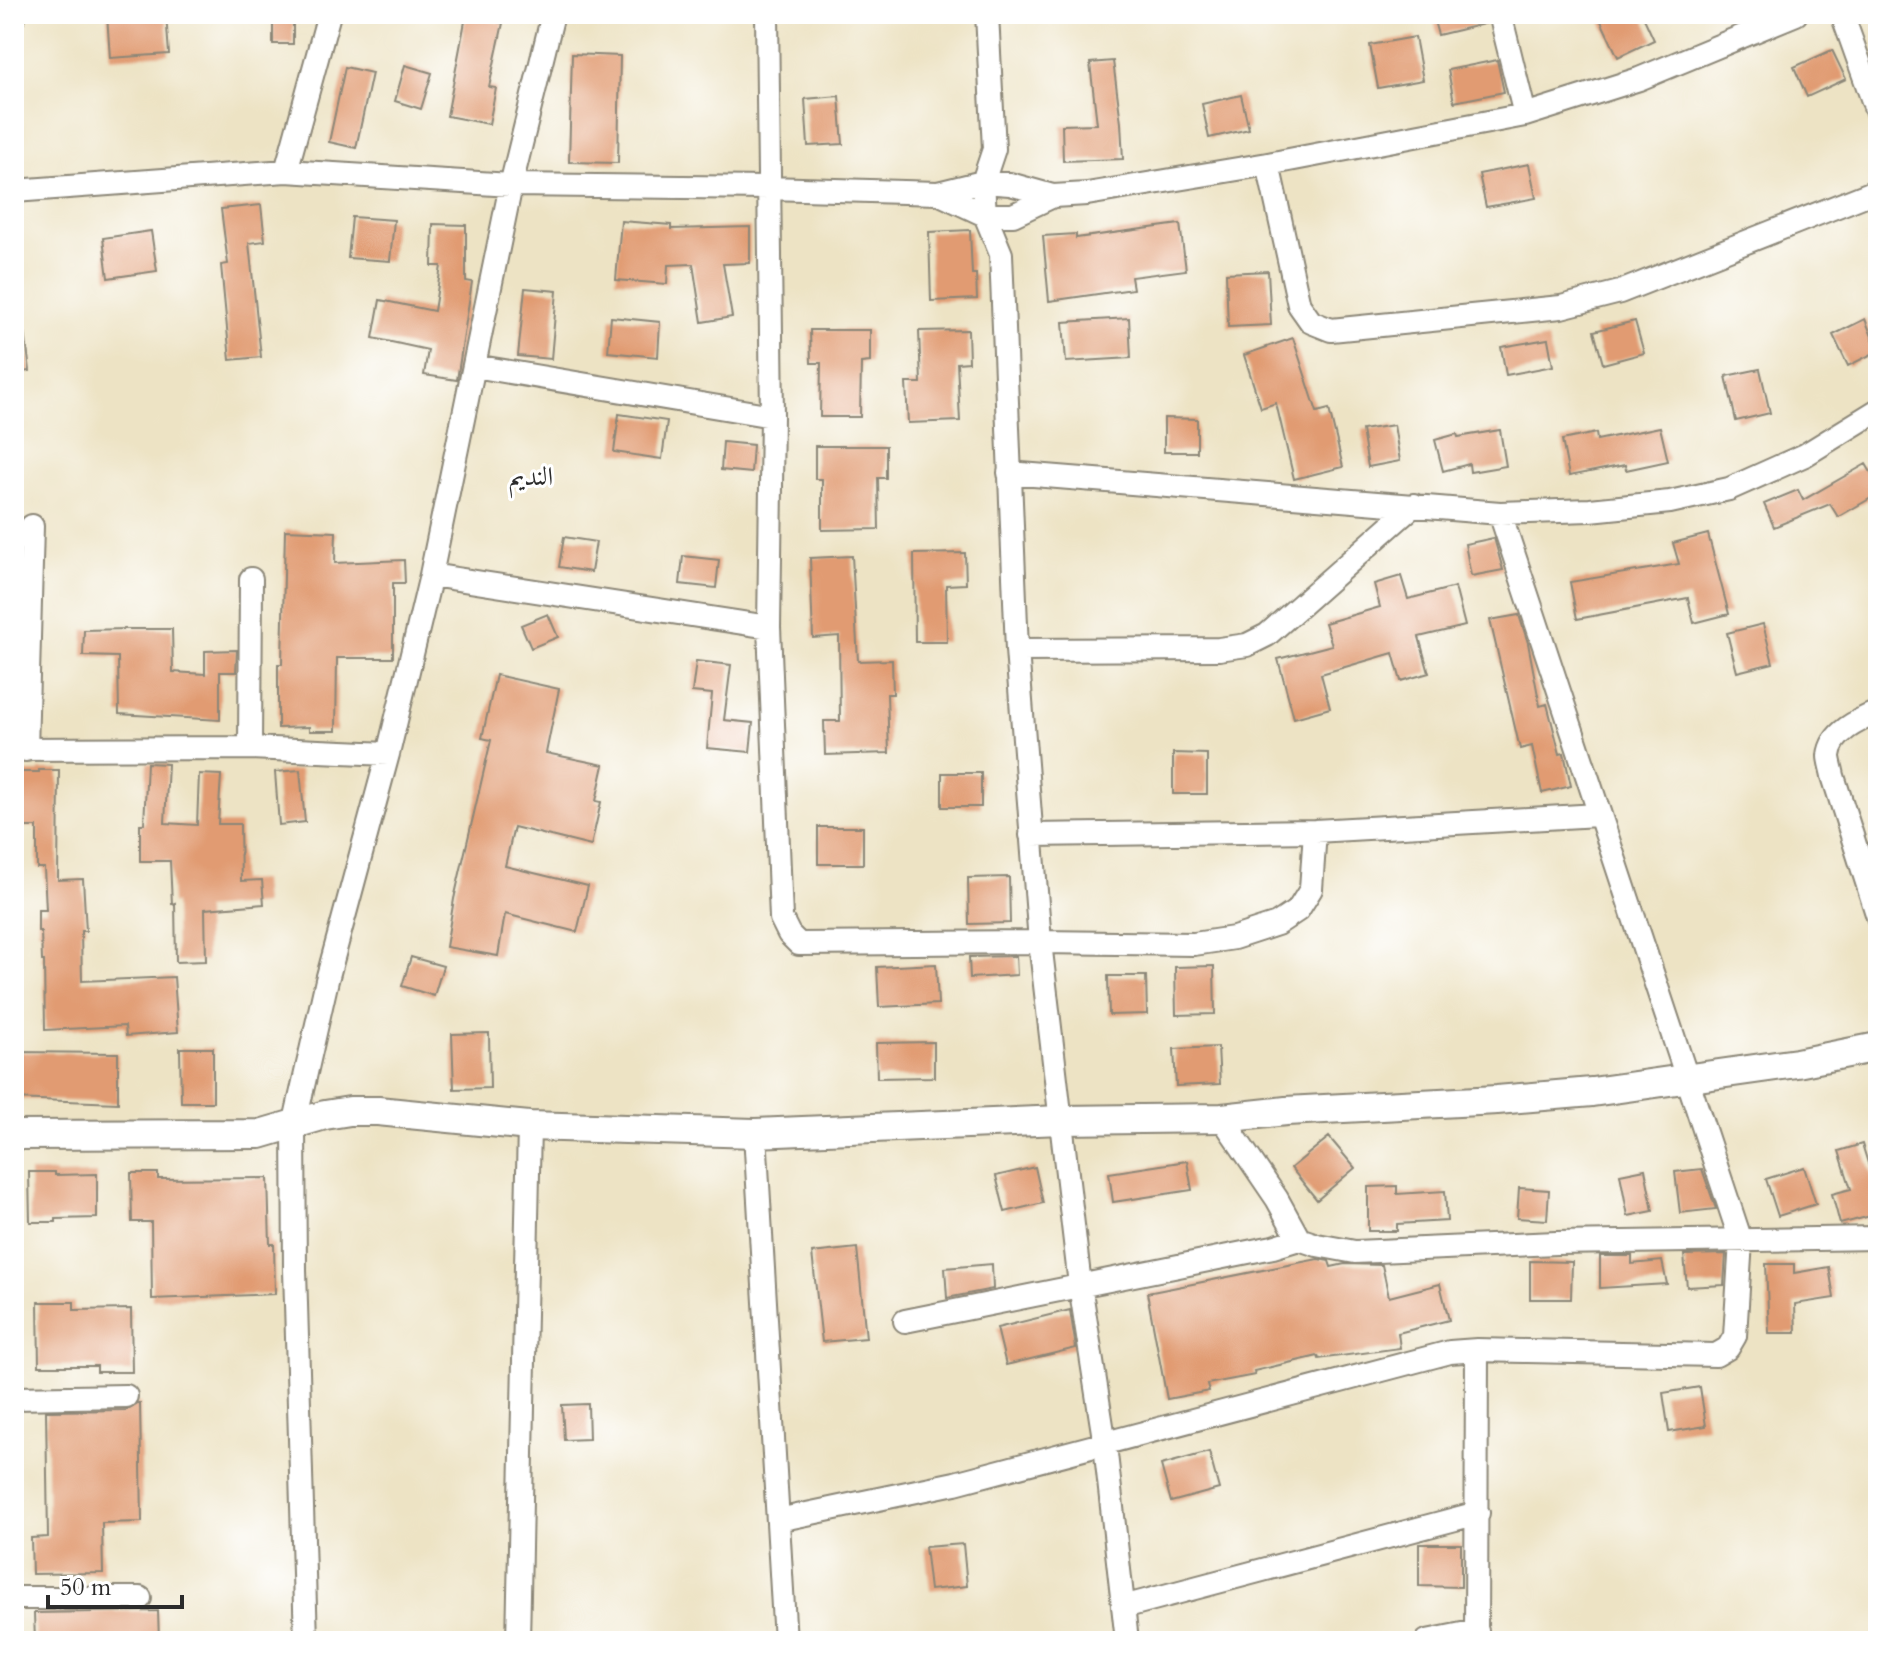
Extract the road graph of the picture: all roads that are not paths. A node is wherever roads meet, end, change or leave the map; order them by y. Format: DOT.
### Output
graph roads {
  1 [pos="329,14"];
  2 [pos="553,14"];
  3 [pos="767,14"];
  4 [pos="987,14"];
  5 [pos="1500,14"];
  6 [pos="1796,14"];
  7 [pos="1842,14"];
  8 [pos="1525,115"];
  9 [pos="1878,115"];
  10 [pos="994,149"];
  11 [pos="1268,164"];
  12 [pos="286,171"];
  13 [pos="983,182"];
  14 [pos="1010,184"];
  15 [pos="511,185"];
  16 [pos="768,188"];
  17 [pos="1878,190"];
  18 [pos="14,191"];
  19 [pos="938,193"];
  20 [pos="1053,196"];
  21 [pos="985,215"];
  22 [pos="1013,215"];
  23 [pos="1001,254"];
  24 [pos="474,366"];
  25 [pos="1878,410"];
  26 [pos="772,416"];
  27 [pos="1009,473"];
  28 [pos="1414,505"];
  29 [pos="1500,513"];
  30 [pos="32,526"];
  31 [pos="431,575"];
  32 [pos="251,579"];
  33 [pos="769,627"];
  34 [pos="1017,650"];
  35 [pos="1878,712"];
  36 [pos="250,748"];
  37 [pos="20,749"];
  38 [pos="388,754"];
  39 [pos="1598,815"];
  40 [pos="1315,831"];
  41 [pos="1031,835"];
  42 [pos="1878,917"];
  43 [pos="1040,942"];
  44 [pos="1878,1047"];
  45 [pos="1687,1080"];
  46 [pos="1222,1118"];
  47 [pos="1061,1120"];
  48 [pos="294,1126"];
  49 [pos="529,1126"];
  50 [pos="755,1133"];
  51 [pos="14,1135"];
  52 [pos="1878,1238"];
  53 [pos="1299,1239"];
  54 [pos="1741,1241"];
  55 [pos="1080,1285"];
  56 [pos="905,1321"];
  57 [pos="1477,1350"];
  58 [pos="126,1396"];
  59 [pos="14,1398"];
  60 [pos="1105,1445"];
  61 [pos="1478,1513"];
  62 [pos="778,1520"];
  63 [pos="14,1598"];
  64 [pos="140,1598"];
  65 [pos="1123,1607"];
  66 [pos="1476,1636"];
  67 [pos="306,1641"];
  68 [pos="518,1641"];
  69 [pos="785,1641"];
  70 [pos="1127,1641"];
  71 [pos="1427,1641"];
  1 -- 12 [label="street"];
  2 -- 15 [label="street"];
  3 -- 16 [label="street"];
  4 -- 10 [label="street"];
  5 -- 8 [label="street"];
  6 -- 8 [label="street"];
  7 -- 9 [label="street"];
  8 -- 11 [label="street"];
  10 -- 13 [label="street"];
  10 -- 14 [label="street"];
  11 -- 17 [label="street"];
  11 -- 20 [label="street"];
  12 -- 15 [label="street"];
  12 -- 18 [label="street"];
  13 -- 14 [label="street"];
  13 -- 19 [label="street"];
  13 -- 21 [label="street"];
  14 -- 20 [label="street"];
  14 -- 22 [label="street"];
  15 -- 16 [label="street"];
  15 -- 24 [label="street"];
  16 -- 19 [label="street"];
  16 -- 26 [label="street"];
  19 -- 21 [label="street"];
  20 -- 22 [label="street"];
  21 -- 22 [label="street"];
  21 -- 23 [label="street"];
  22 -- 23 [label="street"];
  23 -- 27 [label="street"];
  24 -- 26 [label="street"];
  24 -- 31 [label="street"];
  25 -- 29 [label="street"];
  26 -- 33 [label="street"];
  27 -- 28 [label="street"];
  27 -- 34 [label="street"];
  28 -- 29 [label="street"];
  28 -- 34 [label="street"];
  29 -- 39 [label="street"];
  30 -- 37 [label="street"];
  31 -- 33 [label="street"];
  31 -- 38 [label="street"];
  32 -- 36 [label="street"];
  33 -- 43 [label="street"];
  34 -- 41 [label="street"];
  35 -- 42 [label="street"];
  36 -- 37 [label="street"];
  36 -- 38 [label="street"];
  38 -- 48 [label="street"];
  39 -- 40 [label="street"];
  39 -- 45 [label="street"];
  40 -- 41 [label="street"];
  40 -- 43 [label="street"];
  41 -- 43 [label="street"];
  43 -- 47 [label="street"];
  44 -- 45 [label="main road"];
  45 -- 46 [label="main road"];
  45 -- 54 [label="street"];
  46 -- 47 [label="main road"];
  46 -- 53 [label="street"];
  47 -- 50 [label="main road"];
  47 -- 55 [label="street"];
  48 -- 49 [label="main road"];
  48 -- 51 [label="main road"];
  48 -- 67 [label="street"];
  49 -- 50 [label="main road"];
  49 -- 68 [label="street"];
  50 -- 62 [label="street"];
  52 -- 54 [label="street"];
  53 -- 54 [label="street"];
  53 -- 55 [label="street"];
  54 -- 57 [label="street"];
  55 -- 56 [label="street"];
  55 -- 60 [label="street"];
  57 -- 60 [label="street"];
  57 -- 61 [label="street"];
  58 -- 59 [label="street"];
  60 -- 62 [label="street"];
  60 -- 65 [label="street"];
  61 -- 65 [label="street"];
  61 -- 66 [label="street"];
  62 -- 69 [label="street"];
  63 -- 64 [label="street"];
  65 -- 70 [label="street"];
  66 -- 71 [label="street"];
}
